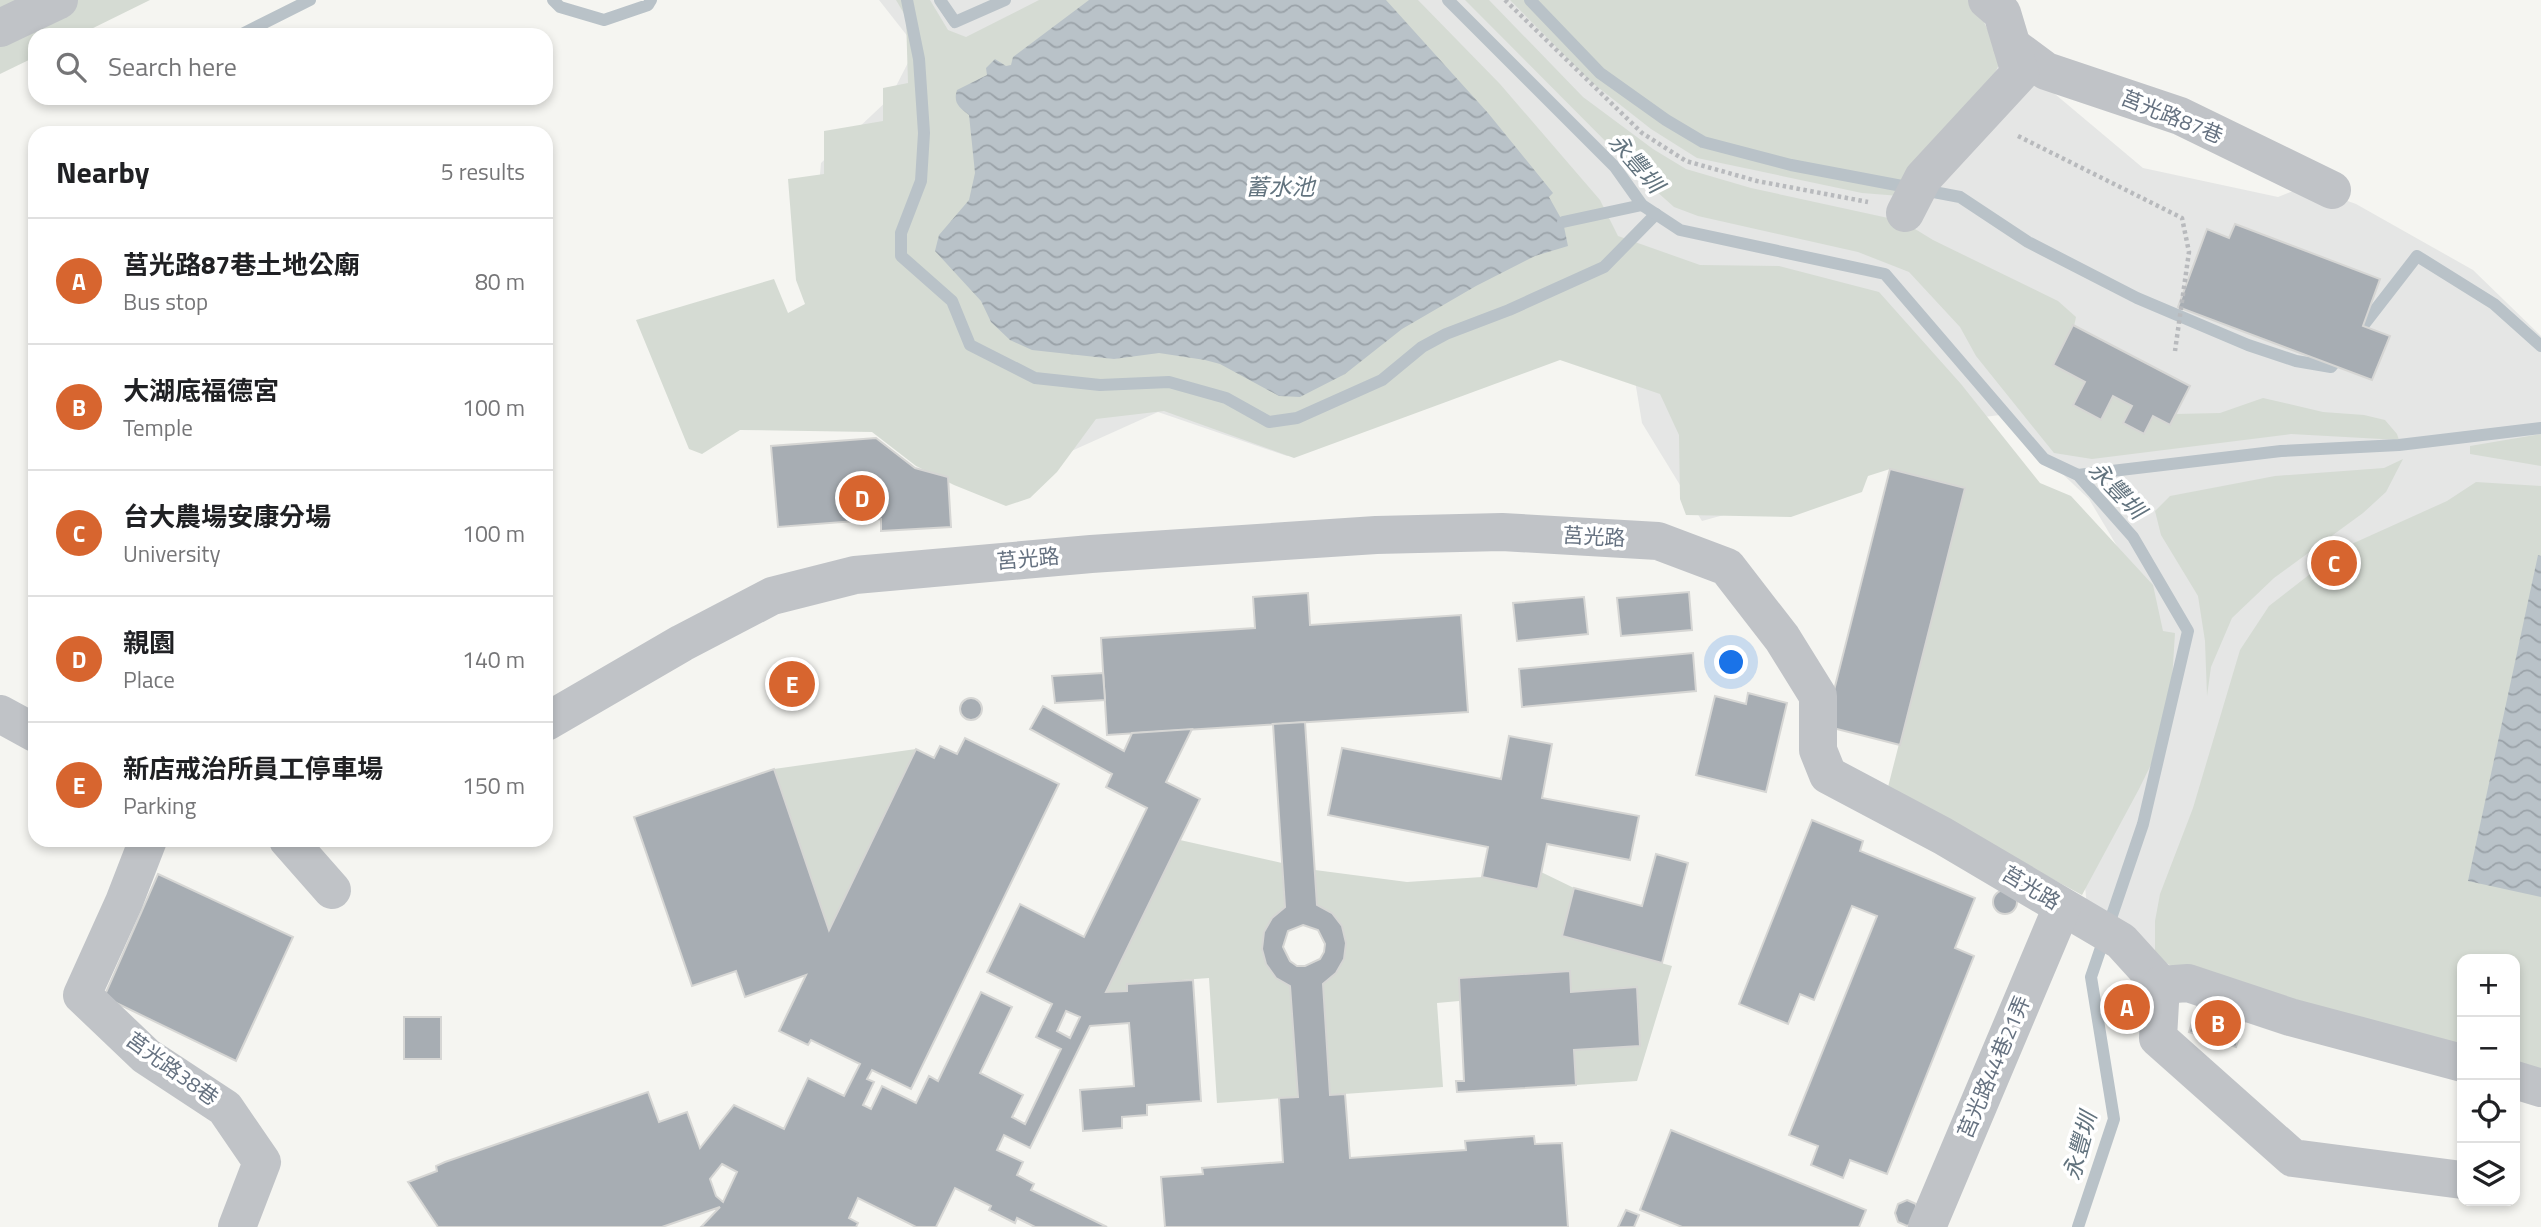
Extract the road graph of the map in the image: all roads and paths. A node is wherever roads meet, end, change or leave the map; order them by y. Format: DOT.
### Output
graph roads {
  1 [pos="60,0"];
  2 [pos="1505,0"];
  3 [pos="1987,0"];
  4 [pos="0,28"];
  5 [pos="2012,46"];
  6 [pos="1979,116"];
  7 [pos="2332,190"];
  8 [pos="1888,208"];
  9 [pos="2175,351"];
  10 [pos="0,714"];
  11 [pos="553,718"];
  12 [pos="28,729"];
  13 [pos="145,847"];
  14 [pos="294,847"];
  15 [pos="332,890"];
  16 [pos="2062,907"];
  17 [pos="2161,985"];
  18 [pos="2457,1062"];
  19 [pos="2520,1082"];
  20 [pos="2541,1088"];
  21 [pos="2457,1179"];
  22 [pos="237,1227"];
  23 [pos="1927,1227"];
  1 -- 4 [label="lane"];
  2 -- 8 [label="path"];
  3 -- 5 [label="lane"];
  5 -- 6 [label="lane"];
  5 -- 7 [label="lane, 莒光路87巷"];
  6 -- 8 [label="lane"];
  6 -- 9 [label="path"];
  10 -- 12 [label="lane"];
  11 -- 16 [label="lane, 莒光路"];
  13 -- 22 [label="lane, 莒光路38巷"];
  14 -- 15 [label="lane"];
  16 -- 17 [label="lane, 莒光路"];
  16 -- 23 [label="lane, 莒光路44巷21弄"];
  17 -- 18 [label="lane"];
  17 -- 21 [label="lane"];
  19 -- 20 [label="lane"];
}
